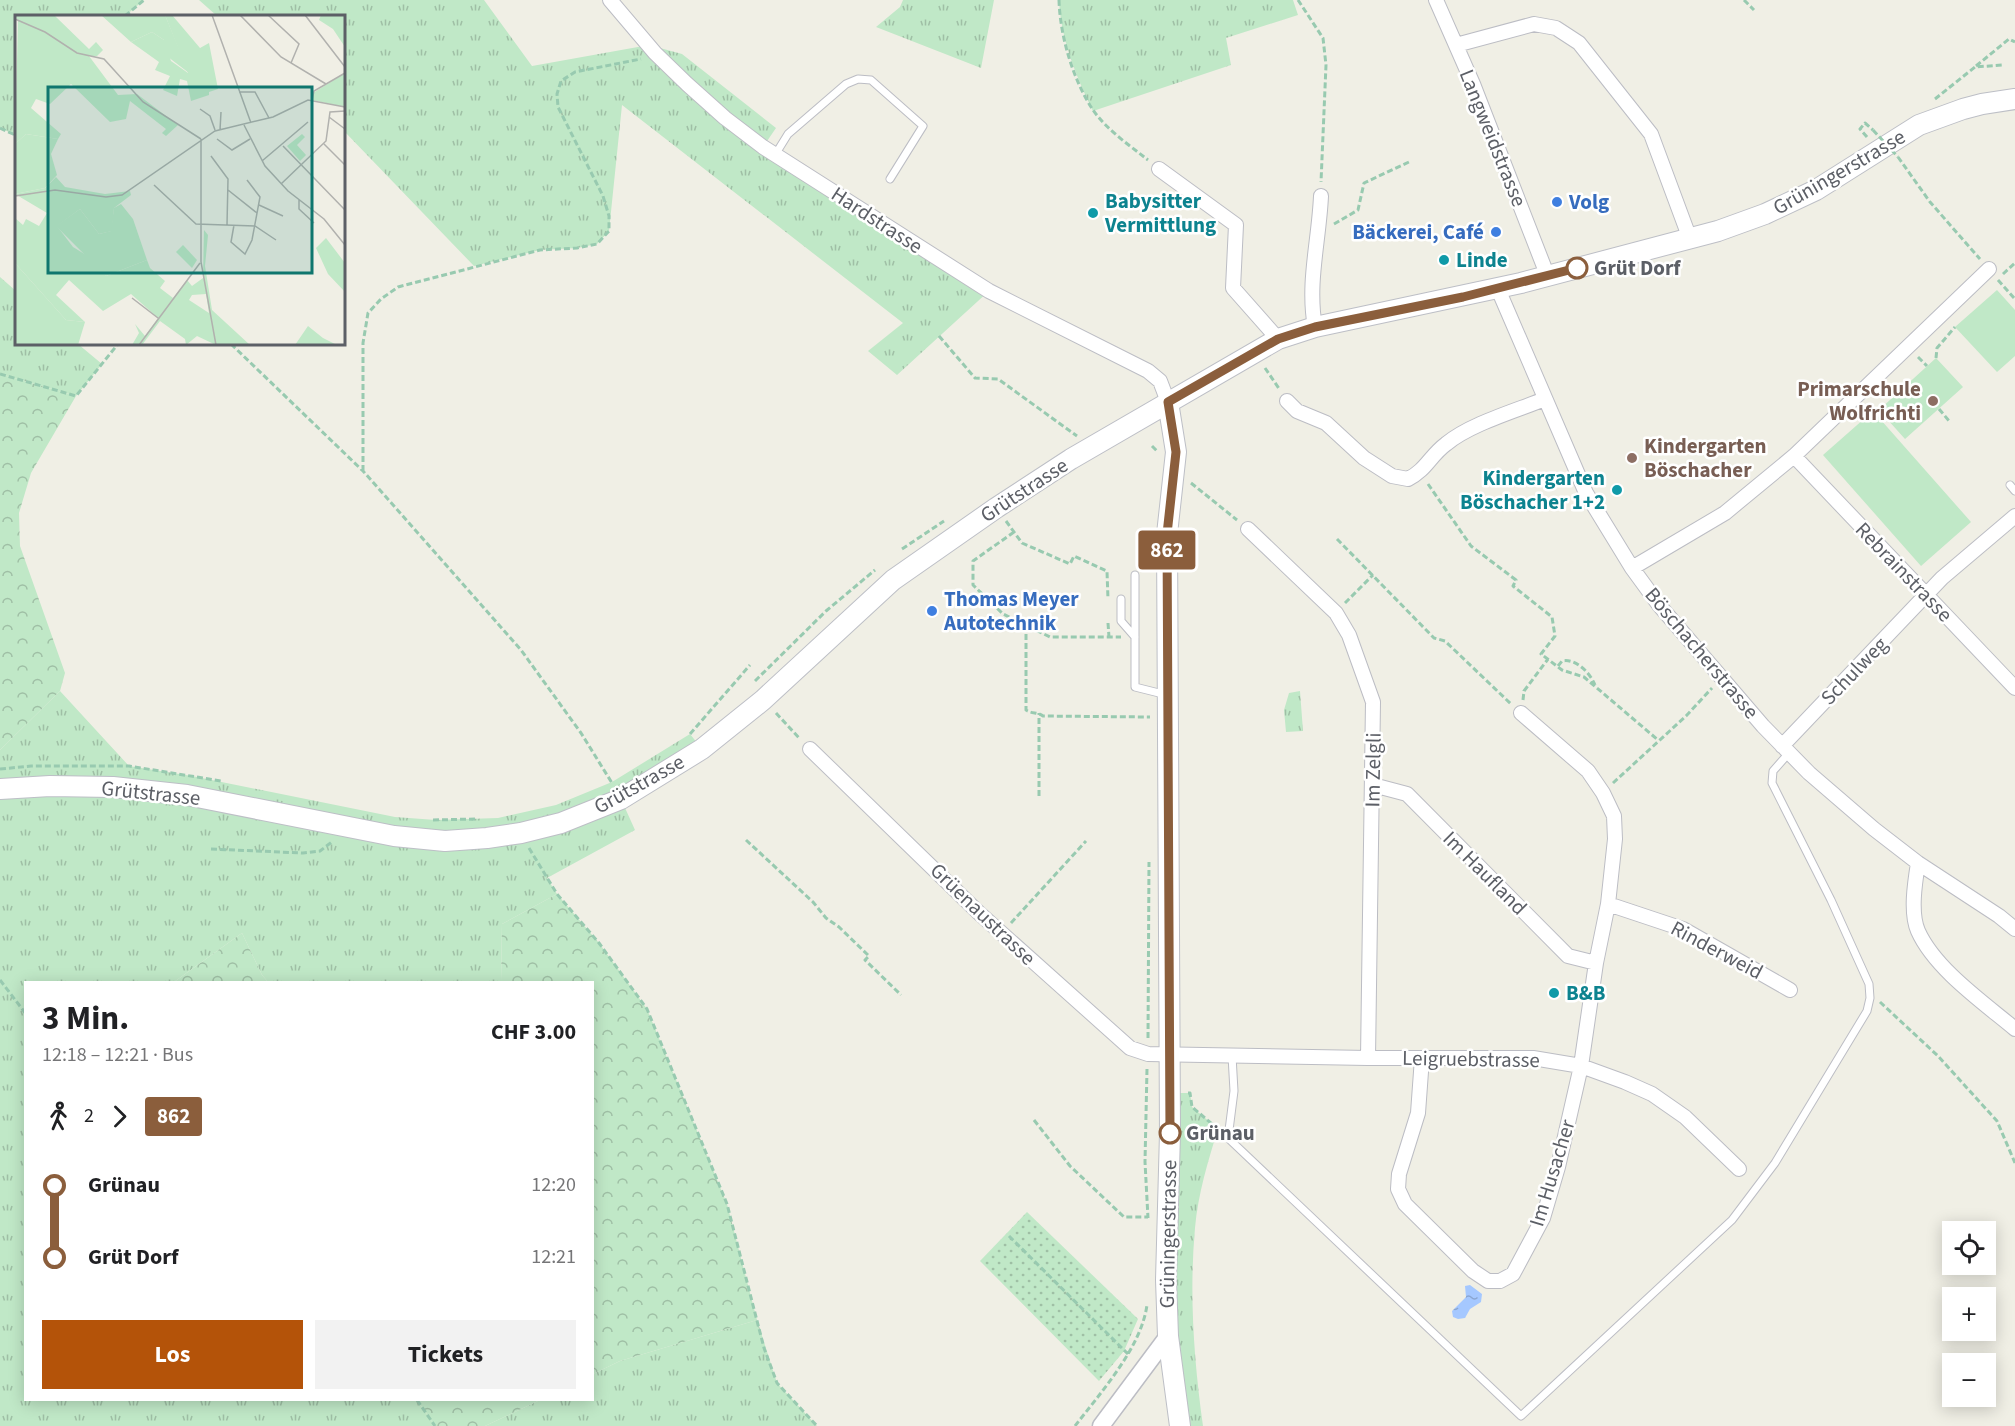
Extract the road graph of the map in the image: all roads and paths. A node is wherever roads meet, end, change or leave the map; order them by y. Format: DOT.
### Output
graph roads {
  1 [pos="144,0"];
  2 [pos="610,0"];
  3 [pos="1059,0"];
  4 [pos="1298,0"];
  5 [pos="1436,0"];
  6 [pos="1744,0"];
  7 [pos="1754,10"];
  8 [pos="126,15"];
  9 [pos="2015,42"];
  10 [pos="1456,45"];
  11 [pos="655,53"];
  12 [pos="1975,67"];
  13 [pos="2015,99"];
  14 [pos="0,128"];
  15 [pos="15,131"];
  16 [pos="13,134"];
  17 [pos="1868,138"];
  18 [pos="775,155"];
  19 [pos="1411,161"];
  20 [pos="1159,169"];
  21 [pos="890,179"];
  22 [pos="1321,196"];
  23 [pos="1320,232"];
  24 [pos="1690,238"];
  25 [pos="2015,263"];
  26 [pos="1993,274"];
  27 [pos="1548,277"];
  28 [pos="1498,289"];
  29 [pos="2008,291"];
  30 [pos="2002,296"];
  31 [pos="2015,299"];
  32 [pos="1315,327"];
  33 [pos="1955,327"];
  34 [pos="939,336"];
  35 [pos="1278,339"];
  36 [pos="117,345"];
  37 [pos="232,345"];
  38 [pos="1254,352"];
  39 [pos="1936,358"];
  40 [pos="0,374"];
  41 [pos="1545,399"];
  42 [pos="1287,401"];
  43 [pos="1168,402"];
  44 [pos="1939,409"];
  45 [pos="1950,422"];
  46 [pos="1067,442"];
  47 [pos="1152,446"];
  48 [pos="1159,453"];
  49 [pos="1794,456"];
  50 [pos="1174,470"];
  51 [pos="363,471"];
  52 [pos="1420,473"];
  53 [pos="996,508"];
  54 [pos="953,515"];
  55 [pos="2015,516"];
  56 [pos="1248,529"];
  57 [pos="1014,532"];
  58 [pos="1337,539"];
  59 [pos="896,554"];
  60 [pos="878,568"];
  61 [pos="1632,568"];
  62 [pos="1373,574"];
  63 [pos="1135,575"];
  64 [pos="1926,596"];
  65 [pos="1121,599"];
  66 [pos="1108,604"];
  67 [pos="1336,613"];
  68 [pos="1108,615"];
  69 [pos="1026,625"];
  70 [pos="1109,637"];
  71 [pos="1135,637"];
  72 [pos="1548,659"];
  73 [pos="750,664"];
  74 [pos="1557,666"];
  75 [pos="1722,678"];
  76 [pos="751,685"];
  77 [pos="1595,686"];
  78 [pos="2015,688"];
  79 [pos="1524,691"];
  80 [pos="1159,693"];
  81 [pos="763,700"];
  82 [pos="716,713"];
  83 [pos="1039,713"];
  84 [pos="1521,713"];
  85 [pos="1658,740"];
  86 [pos="810,749"];
  87 [pos="1786,749"];
  88 [pos="0,769"];
  89 [pos="226,783"];
  90 [pos="1373,785"];
  91 [pos="603,786"];
  92 [pos="0,789"];
  93 [pos="616,790"];
  94 [pos="1603,793"];
  95 [pos="1039,796"];
  96 [pos="426,819"];
  97 [pos="478,819"];
  98 [pos="345,826"];
  99 [pos="521,833"];
  100 [pos="746,840"];
  101 [pos="1086,841"];
  102 [pos="211,849"];
  103 [pos="1149,856"];
  104 [pos="1918,863"];
  105 [pos="1608,904"];
  106 [pos="2015,929"];
  107 [pos="1002,933"];
  108 [pos="1596,963"];
  109 [pos="0,980"];
  110 [pos="1790,990"];
  111 [pos="901,995"];
  112 [pos="1870,998"];
  113 [pos="24,1011"];
  114 [pos="2015,1029"];
  115 [pos="1148,1054"];
  116 [pos="1169,1054"];
  117 [pos="1232,1056"];
  118 [pos="1368,1058"];
  119 [pos="1422,1058"];
  120 [pos="1581,1066"];
  121 [pos="1170,1093"];
  122 [pos="1034,1120"];
  123 [pos="1228,1138"];
  124 [pos="2015,1163"];
  125 [pos="1739,1169"];
  126 [pos="1148,1217"];
  127 [pos="1148,1228"];
  128 [pos="1009,1236"];
  129 [pos="1149,1296"];
  130 [pos="1168,1336"];
  131 [pos="1128,1354"];
  132 [pos="418,1401"];
  133 [pos="435,1426"];
  134 [pos="817,1426"];
  135 [pos="1075,1426"];
  136 [pos="1101,1426"];
  137 [pos="1180,1426"];
  1 -- 8 [label="path"];
  2 -- 11 [label="street, Hardstrasse"];
  3 -- 20 [label="path"];
  4 -- 22 [label="path"];
  5 -- 10 [label="street, Langweidstrasse"];
  6 -- 7 [label="path"];
  9 -- 12 [label="path"];
  10 -- 24 [label="street"];
  10 -- 27 [label="street, Langweidstrasse"];
  11 -- 18 [label="street, Hardstrasse"];
  11 -- 51 [label="path"];
  13 -- 24 [label="main road, Grüningerstrasse"];
  14 -- 16 [label="path"];
  15 -- 16 [label="path"];
  17 -- 26 [label="path, bridge"];
  18 -- 21 [label="lane"];
  18 -- 43 [label="street, Hardstrasse"];
  19 -- 23 [label="path"];
  20 -- 35 [label="street"];
  22 -- 23 [label="street"];
  23 -- 32 [label="street"];
  24 -- 27 [label="main road, Grüningerstrasse"];
  25 -- 26 [label="path"];
  26 -- 29 [label="path"];
  26 -- 49 [label="street"];
  27 -- 28 [label="main road, Grüningerstrasse"];
  28 -- 32 [label="main road, Grüningerstrasse"];
  28 -- 41 [label="street, Böschacherstrasse"];
  29 -- 30 [label="path"];
  29 -- 31 [label="path"];
  32 -- 35 [label="main road, Grüningerstrasse"];
  33 -- 39 [label="path"];
  34 -- 46 [label="path"];
  35 -- 38 [label="main road, Grüningerstrasse"];
  36 -- 40 [label="path"];
  37 -- 51 [label="path"];
  38 -- 42 [label="path"];
  38 -- 43 [label="main road, Grüningerstrasse"];
  41 -- 52 [label="street"];
  41 -- 61 [label="street, Böschacherstrasse"];
  42 -- 52 [label="street"];
  43 -- 50 [label="main road, Grüningerstrasse"];
  43 -- 53 [label="main road, Grütstrasse"];
  44 -- 45 [label="path"];
  47 -- 48 [label="path"];
  49 -- 61 [label="street"];
  49 -- 64 [label="street, Rebrainstrasse"];
  50 -- 56 [label="path"];
  50 -- 80 [label="main road, Grüningerstrasse"];
  51 -- 93 [label="path"];
  52 -- 72 [label="path"];
  53 -- 57 [label="path"];
  53 -- 81 [label="main road, Grütstrasse"];
  54 -- 59 [label="path"];
  55 -- 64 [label="street, Schulweg"];
  56 -- 67 [label="street, Im Zelgli"];
  57 -- 66 [label="path"];
  57 -- 69 [label="path"];
  58 -- 62 [label="path"];
  60 -- 76 [label="path"];
  61 -- 75 [label="street, Böschacherstrasse"];
  62 -- 67 [label="path"];
  62 -- 84 [label="path"];
  63 -- 71 [label="lane"];
  64 -- 78 [label="street, Rebrainstrasse"];
  64 -- 87 [label="street, Schulweg"];
  65 -- 71 [label="lane"];
  67 -- 90 [label="street, Im Zelgli"];
  68 -- 70 [label="path"];
  69 -- 70 [label="path"];
  69 -- 83 [label="path"];
  70 -- 71 [label="path"];
  71 -- 80 [label="lane"];
  72 -- 74 [label="path"];
  72 -- 79 [label="path"];
  73 -- 82 [label="path"];
  74 -- 77 [label="path"];
  74 -- 77 [label="path"];
  75 -- 85 [label="path"];
  75 -- 87 [label="street, Böschacherstrasse"];
  77 -- 85 [label="path"];
  80 -- 83 [label="path"];
  80 -- 116 [label="main road, Grüningerstrasse"];
  81 -- 86 [label="path"];
  81 -- 93 [label="main road, Grütstrasse"];
  83 -- 95 [label="path"];
  84 -- 94 [label="street"];
  85 -- 94 [label="path"];
  86 -- 107 [label="street, Grüenaustrasse"];
  87 -- 104 [label="street, Böschacherstrasse"];
  87 -- 112 [label="lane"];
  88 -- 89 [label="path"];
  90 -- 108 [label="street, Im Haufland"];
  90 -- 118 [label="street, Im Zelgli"];
  91 -- 93 [label="path"];
  92 -- 98 [label="main road, Grütstrasse"];
  93 -- 99 [label="main road, Grütstrasse"];
  94 -- 105 [label="street"];
  96 -- 97 [label="path"];
  98 -- 99 [label="main road, Grütstrasse"];
  98 -- 102 [label="path"];
  99 -- 134 [label="path"];
  100 -- 111 [label="path"];
  101 -- 107 [label="path"];
  103 -- 115 [label="path"];
  104 -- 106 [label="street, Böschacherstrasse"];
  104 -- 114 [label="street"];
  105 -- 108 [label="street"];
  105 -- 110 [label="street, Rinderweid"];
  107 -- 115 [label="street, Grüenaustrasse"];
  108 -- 120 [label="street"];
  109 -- 113 [label="path"];
  112 -- 123 [label="lane"];
  112 -- 124 [label="path"];
  115 -- 116 [label="street, Grüenaustrasse"];
  115 -- 126 [label="path"];
  116 -- 117 [label="street, Leigruebstrasse"];
  116 -- 121 [label="main road, Grüningerstrasse"];
  117 -- 118 [label="street, Leigruebstrasse"];
  117 -- 123 [label="lane"];
  118 -- 119 [label="street, Leigruebstrasse"];
  119 -- 120 [label="street, Leigruebstrasse"];
  119 -- 120 [label="street, Im Husacher"];
  120 -- 125 [label="street, Leigruebstrasse"];
  121 -- 123 [label="path"];
  121 -- 130 [label="main road, Grüningerstrasse"];
  122 -- 126 [label="path"];
  126 -- 127 [label="path"];
  128 -- 131 [label="path"];
  129 -- 131 [label="path"];
  130 -- 136 [label="street"];
  130 -- 137 [label="main road, Grüningerstrasse"];
  131 -- 135 [label="path"];
  132 -- 133 [label="path"];
}
